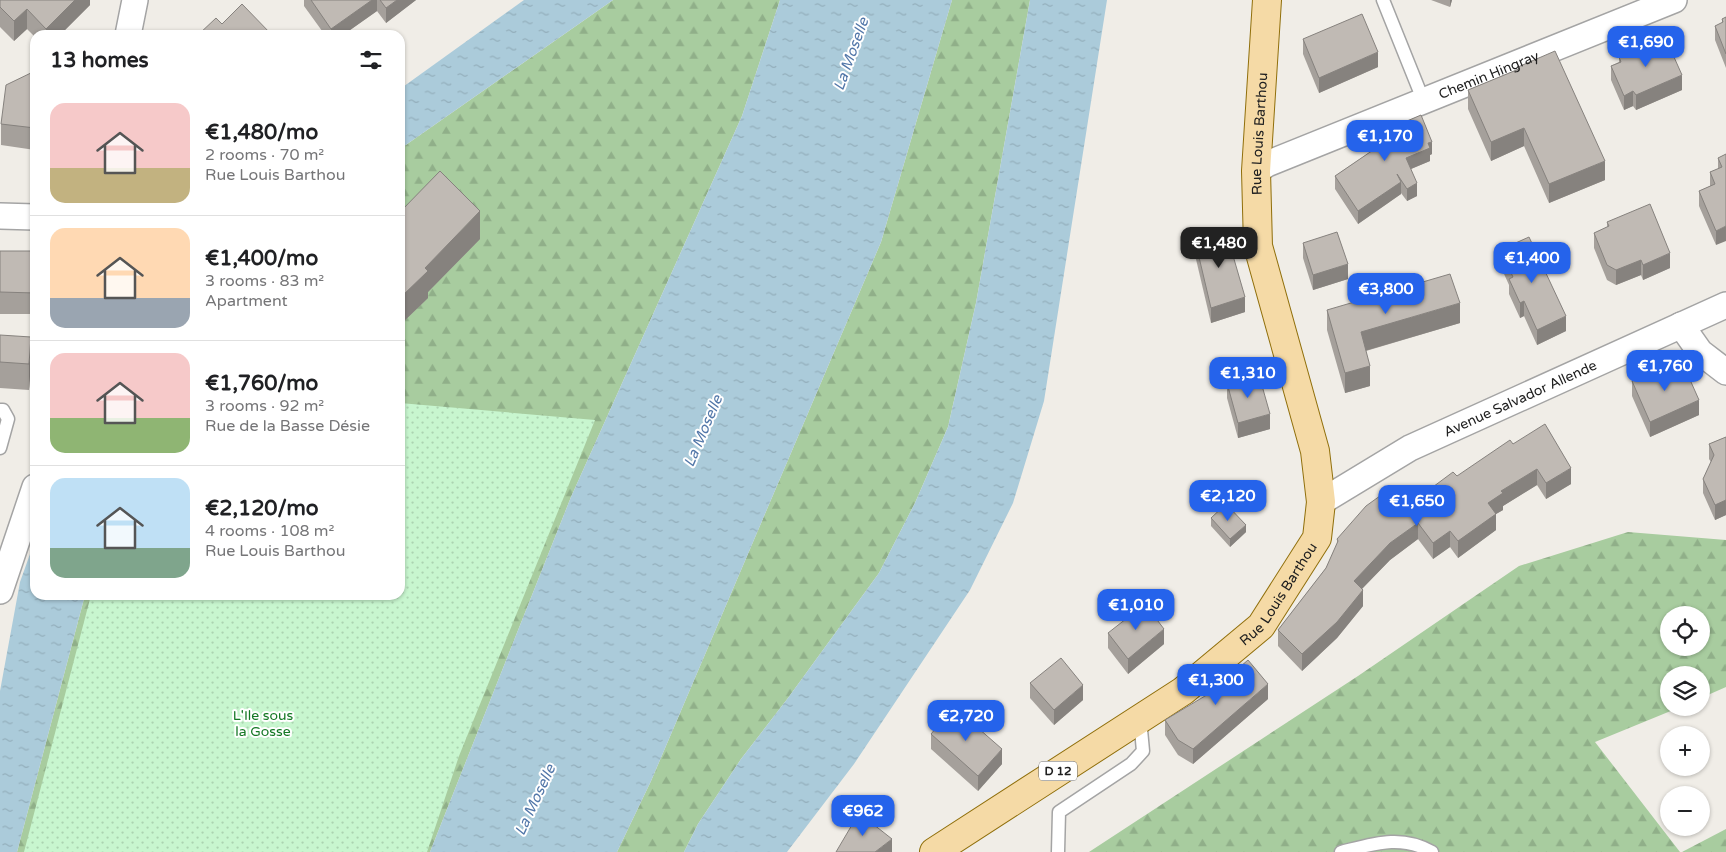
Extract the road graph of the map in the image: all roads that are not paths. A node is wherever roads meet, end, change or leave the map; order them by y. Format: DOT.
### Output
graph roads {
  1 [pos="134,0"];
  2 [pos="1267,0"];
  3 [pos="1383,0"];
  4 [pos="1669,1"];
  5 [pos="129,30"];
  6 [pos="1424,102"];
  7 [pos="1261,168"];
  8 [pos="0,216"];
  9 [pos="30,217"];
  10 [pos="1726,305"];
  11 [pos="1681,325"];
  12 [pos="1726,372"];
  13 [pos="0,410"];
  14 [pos="0,448"];
  15 [pos="30,502"];
  16 [pos="1321,502"];
  17 [pos="0,591"];
  18 [pos="1140,719"];
  19 [pos="934,852"];
  20 [pos="1058,852"];
  21 [pos="1341,852"];
  22 [pos="1432,852"];
  1 -- 5 [label="street"];
  2 -- 7 [label="main road, Rue Louis Barthou / D 12"];
  3 -- 6 [label="lane"];
  4 -- 6 [label="street, Chemin Hingray"];
  6 -- 7 [label="street, Chemin Hingray"];
  7 -- 16 [label="main road, Rue Louis Barthou / D 12"];
  8 -- 9 [label="street"];
  10 -- 11 [label="street, Avenue Salvador Allende"];
  11 -- 12 [label="street"];
  11 -- 16 [label="street, Avenue Salvador Allende"];
  13 -- 14 [label="lane"];
  15 -- 17 [label="street"];
  16 -- 18 [label="main road, Rue Louis Barthou / D 12"];
  18 -- 19 [label="main road, Rue Louis Barthou / D 12"];
  18 -- 20 [label="lane"];
  21 -- 22 [label="lane"];
}
